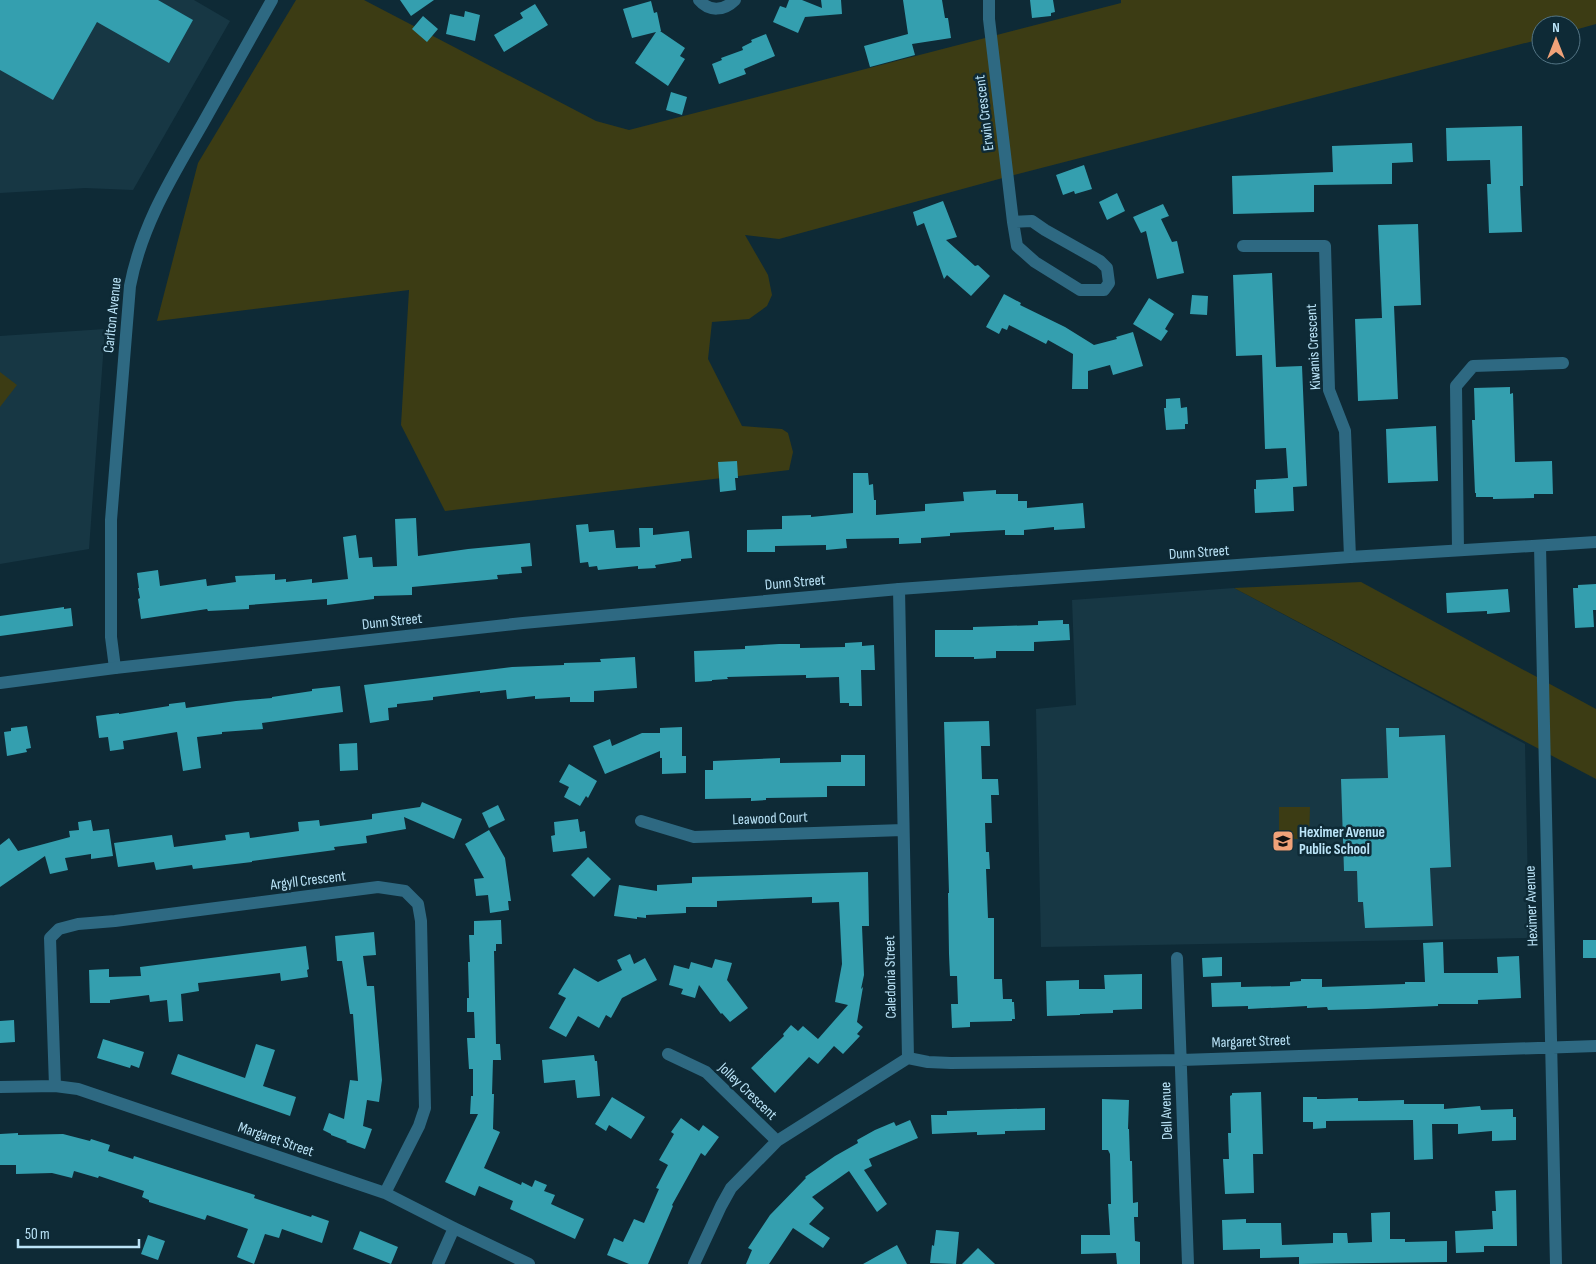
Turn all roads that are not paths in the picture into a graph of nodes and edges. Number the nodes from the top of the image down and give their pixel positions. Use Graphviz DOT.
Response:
graph roads {
  1 [pos="272,0"];
  2 [pos="699,0"];
  3 [pos="735,0"];
  4 [pos="989,0"];
  5 [pos="1013,222"];
  6 [pos="1242,246"];
  7 [pos="1563,363"];
  8 [pos="1596,542"];
  9 [pos="1540,546"];
  10 [pos="1458,550"];
  11 [pos="1350,557"];
  12 [pos="899,590"];
  13 [pos="114,668"];
  14 [pos="0,683"];
  15 [pos="641,821"];
  16 [pos="903,830"];
  17 [pos="1177,958"];
  18 [pos="1596,1046"];
  19 [pos="1551,1048"];
  20 [pos="668,1054"];
  21 [pos="908,1058"];
  22 [pos="1181,1060"];
  23 [pos="55,1086"];
  24 [pos="0,1087"];
  25 [pos="777,1141"];
  26 [pos="384,1193"];
  27 [pos="454,1228"];
  28 [pos="438,1264"];
  29 [pos="529,1264"];
  30 [pos="694,1264"];
  31 [pos="1188,1264"];
  32 [pos="1556,1264"];
  1 -- 13 [label="street, Carlton Avenue"];
  2 -- 3 [label="street"];
  4 -- 5 [label="street, Erwin Crescent"];
  5 -- 5 [label="street, Erwin Crescent"];
  6 -- 11 [label="street, Kiwanis Crescent"];
  7 -- 10 [label="street"];
  8 -- 9 [label="street, Dunn Street"];
  9 -- 10 [label="street, Dunn Street"];
  9 -- 19 [label="street, Heximer Avenue"];
  10 -- 11 [label="street, Dunn Street"];
  11 -- 12 [label="street, Dunn Street"];
  12 -- 13 [label="street, Dunn Street"];
  12 -- 16 [label="street, Caledonia Street"];
  13 -- 14 [label="street, Dunn Street"];
  15 -- 16 [label="street, Leawood Court"];
  16 -- 21 [label="street, Caledonia Street"];
  17 -- 22 [label="street, Dell Avenue"];
  18 -- 19 [label="street, Margaret Street"];
  19 -- 22 [label="street, Margaret Street"];
  19 -- 32 [label="street, Heximer Avenue"];
  20 -- 25 [label="street, Jolley Crescent"];
  21 -- 22 [label="street, Margaret Street"];
  21 -- 25 [label="street"];
  22 -- 31 [label="street, Dell Avenue"];
  23 -- 24 [label="street, Margaret Street"];
  23 -- 26 [label="street, Margaret Street"];
  23 -- 26 [label="street, Argyll Crescent"];
  25 -- 30 [label="street"];
  26 -- 27 [label="street, Margaret Street"];
  27 -- 28 [label="street"];
  27 -- 29 [label="street, Margaret Street"];
}
